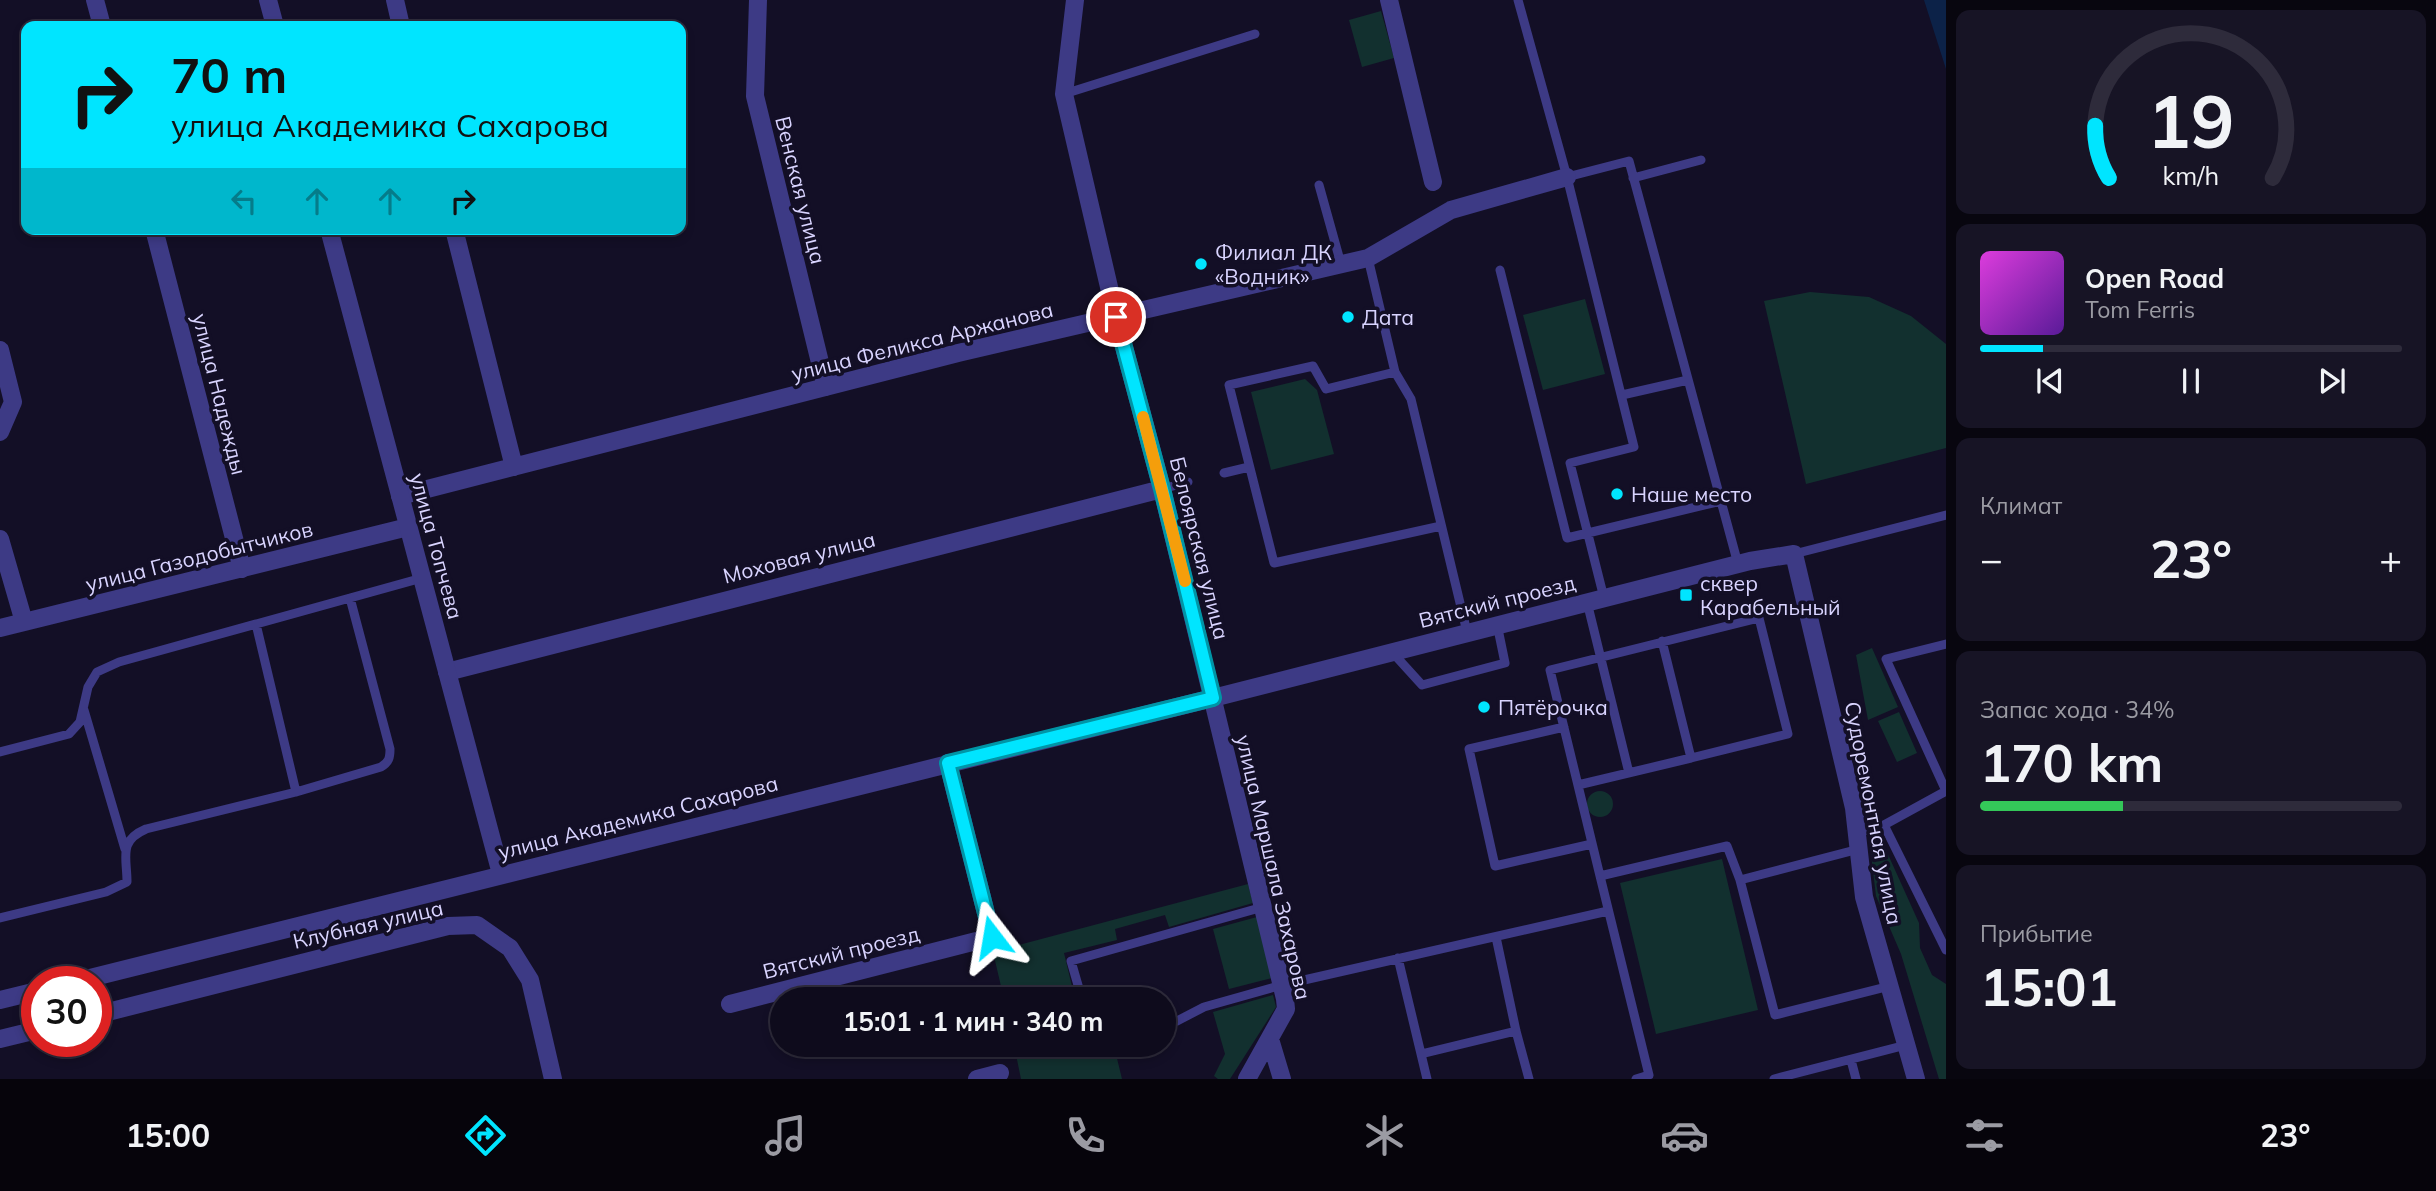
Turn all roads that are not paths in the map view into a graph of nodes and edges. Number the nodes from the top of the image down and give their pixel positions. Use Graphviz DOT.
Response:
graph roads {
  1 [pos="95,0"];
  2 [pos="268,0"];
  3 [pos="395,0"];
  4 [pos="758,0"];
  5 [pos="1075,0"];
  6 [pos="1389,0"];
  7 [pos="1518,0"];
  8 [pos="101,21"];
  9 [pos="274,21"];
  10 [pos="400,21"];
  11 [pos="1255,34"];
  12 [pos="1064,94"];
  13 [pos="1701,160"];
  14 [pos="1567,177"];
  15 [pos="1633,178"];
  16 [pos="1433,182"];
  17 [pos="1319,185"];
  18 [pos="156,235"];
  19 [pos="331,235"];
  20 [pos="455,235"];
  21 [pos="1368,258"];
  22 [pos="1342,265"];
  23 [pos="1500,270"];
  24 [pos="1116,317"];
  25 [pos="0,351"];
  26 [pos="1395,372"];
  27 [pos="1688,380"];
  28 [pos="826,387"];
  29 [pos="1622,396"];
  30 [pos="0,432"];
  31 [pos="514,467"];
  32 [pos="1249,467"];
  33 [pos="1224,473"];
  34 [pos="1188,482"];
  35 [pos="1162,489"];
  36 [pos="400,496"];
  37 [pos="1721,501"];
  38 [pos="1946,515"];
  39 [pos="1441,526"];
  40 [pos="408,527"];
  41 [pos="1588,534"];
  42 [pos="0,540"];
  43 [pos="1794,554"];
  44 [pos="1738,564"];
  45 [pos="242,569"];
  46 [pos="422,578"];
  47 [pos="350,598"];
  48 [pos="1595,600"];
  49 [pos="24,622"];
  50 [pos="256,624"];
  51 [pos="1497,624"];
  52 [pos="0,628"];
  53 [pos="1467,632"];
  54 [pos="1662,642"];
  55 [pos="1946,644"];
  56 [pos="1390,651"];
  57 [pos="1601,656"];
  58 [pos="447,672"];
  59 [pos="1213,698"];
  60 [pos="84,710"];
  61 [pos="1564,727"];
  62 [pos="0,752"];
  63 [pos="1691,758"];
  64 [pos="948,763"];
  65 [pos="1629,773"];
  66 [pos="1578,785"];
  67 [pos="296,792"];
  68 [pos="1884,825"];
  69 [pos="1859,841"];
  70 [pos="1592,844"];
  71 [pos="125,849"];
  72 [pos="501,874"];
  73 [pos="1600,876"];
  74 [pos="1740,880"];
  75 [pos="1264,907"];
  76 [pos="1608,911"];
  77 [pos="0,918"];
  78 [pos="1496,937"];
  79 [pos="1946,950"];
  80 [pos="1398,958"];
  81 [pos="112,972"];
  82 [pos="1282,985"];
  83 [pos="1890,986"];
  84 [pos="1079,987"];
  85 [pos="21,995"];
  86 [pos="0,1000"];
  87 [pos="730,1004"];
  88 [pos="112,1011"];
  89 [pos="1177,1021"];
  90 [pos="1516,1031"];
  91 [pos="21,1034"];
  92 [pos="0,1039"];
  93 [pos="1270,1039"];
  94 [pos="1906,1045"];
  95 [pos="1420,1054"];
  96 [pos="1851,1060"];
  97 [pos="1000,1073"];
  98 [pos="554,1079"];
  99 [pos="977,1079"];
  100 [pos="1247,1079"];
  101 [pos="1282,1079"];
  102 [pos="1427,1079"];
  103 [pos="1529,1079"];
  104 [pos="1636,1079"];
  105 [pos="1774,1079"];
  106 [pos="1856,1079"];
  107 [pos="1916,1079"];
  1 -- 8 [label="street"];
  2 -- 9 [label="street"];
  3 -- 10 [label="street"];
  4 -- 28 [label="street, Венская улица"];
  5 -- 12 [label="street, Белоярская улица"];
  6 -- 16 [label="street"];
  7 -- 14 [label="lane"];
  11 -- 12 [label="lane"];
  12 -- 24 [label="street, Белоярская улица"];
  13 -- 15 [label="lane"];
  14 -- 15 [label="lane"];
  14 -- 21 [label="street, улица Феликса Аржанова"];
  14 -- 29 [label="lane"];
  15 -- 27 [label="lane"];
  17 -- 22 [label="lane"];
  18 -- 45 [label="street, улица Надежды"];
  19 -- 36 [label="street, улица Топчева"];
  20 -- 31 [label="street"];
  21 -- 22 [label="street, улица Феликса Аржанова"];
  21 -- 26 [label="lane"];
  22 -- 24 [label="street, улица Феликса Аржанова"];
  23 -- 41 [label="lane"];
  24 -- 28 [label="street, улица Феликса Аржанова"];
  24 -- 35 [label="street, Белоярская улица"];
  25 -- 30 [label="street"];
  26 -- 32 [label="lane"];
  26 -- 39 [label="lane"];
  27 -- 29 [label="lane"];
  27 -- 37 [label="lane"];
  28 -- 31 [label="street, улица Феликса Аржанова"];
  29 -- 41 [label="lane"];
  31 -- 36 [label="street, улица Феликса Аржанова"];
  32 -- 33 [label="lane"];
  32 -- 39 [label="lane"];
  34 -- 35 [label="lane"];
  35 -- 58 [label="street, Моховая улица"];
  35 -- 59 [label="street, Белоярская улица"];
  36 -- 40 [label="street, улица Топчева"];
  37 -- 41 [label="lane"];
  37 -- 44 [label="lane"];
  38 -- 43 [label="lane"];
  39 -- 53 [label="lane"];
  40 -- 45 [label="street, улица Газодобытчиков"];
  40 -- 46 [label="street, улица Топчева"];
  41 -- 48 [label="lane"];
  42 -- 49 [label="street"];
  43 -- 44 [label="street, Вятский проезд"];
  43 -- 69 [label="street, Судоремонтная улица"];
  44 -- 48 [label="street, Вятский проезд"];
  45 -- 49 [label="street, улица Газодобытчиков"];
  46 -- 47 [label="lane"];
  46 -- 58 [label="street, улица Топчева"];
  47 -- 50 [label="lane"];
  47 -- 67 [label="lane"];
  48 -- 51 [label="street, Вятский проезд"];
  48 -- 57 [label="lane"];
  49 -- 52 [label="street, улица Газодобытчиков"];
  50 -- 60 [label="lane"];
  50 -- 67 [label="lane"];
  51 -- 53 [label="street, Вятский проезд"];
  51 -- 56 [label="lane"];
  53 -- 56 [label="street, Вятский проезд"];
  54 -- 57 [label="lane"];
  54 -- 63 [label="lane"];
  54 -- 63 [label="lane"];
  55 -- 68 [label="lane"];
  56 -- 59 [label="street, Вятский проезд"];
  57 -- 61 [label="lane"];
  57 -- 65 [label="lane"];
  58 -- 72 [label="street, улица Топчева"];
  59 -- 64 [label="street, улица Академика Сахарова"];
  59 -- 75 [label="street, улица Маршала Захарова"];
  60 -- 62 [label="lane"];
  60 -- 71 [label="lane"];
  61 -- 66 [label="lane"];
  61 -- 70 [label="lane"];
  63 -- 65 [label="lane"];
  64 -- 72 [label="street, улица Академика Сахарова"];
  64 -- 87 [label="street, Вятский проезд"];
  65 -- 66 [label="lane"];
  66 -- 70 [label="lane"];
  67 -- 71 [label="lane"];
  68 -- 69 [label="lane"];
  68 -- 79 [label="lane"];
  69 -- 74 [label="lane"];
  69 -- 83 [label="street, Судоремонтная улица"];
  70 -- 73 [label="lane"];
  71 -- 77 [label="lane"];
  72 -- 81 [label="street, улица Академика Сахарова"];
  73 -- 74 [label="lane"];
  73 -- 76 [label="lane"];
  74 -- 83 [label="lane"];
  75 -- 82 [label="street, улица Маршала Захарова"];
  75 -- 84 [label="lane"];
  76 -- 78 [label="lane"];
  76 -- 104 [label="lane"];
  78 -- 80 [label="lane"];
  78 -- 90 [label="lane"];
  80 -- 82 [label="lane"];
  80 -- 95 [label="lane"];
  82 -- 89 [label="lane"];
  82 -- 93 [label="street, улица Маршала Захарова"];
  83 -- 94 [label="street, Судоремонтная улица"];
  85 -- 86 [label="street"];
  88 -- 98 [label="street, Клубная улица"];
  90 -- 95 [label="lane"];
  90 -- 103 [label="lane"];
  91 -- 92 [label="street"];
  93 -- 100 [label="street, улица Маршала Захарова"];
  93 -- 101 [label="street"];
  94 -- 96 [label="lane"];
  94 -- 107 [label="street, Судоремонтная улица"];
  95 -- 102 [label="lane"];
  96 -- 105 [label="lane"];
  96 -- 106 [label="lane"];
  97 -- 99 [label="street"];
}
